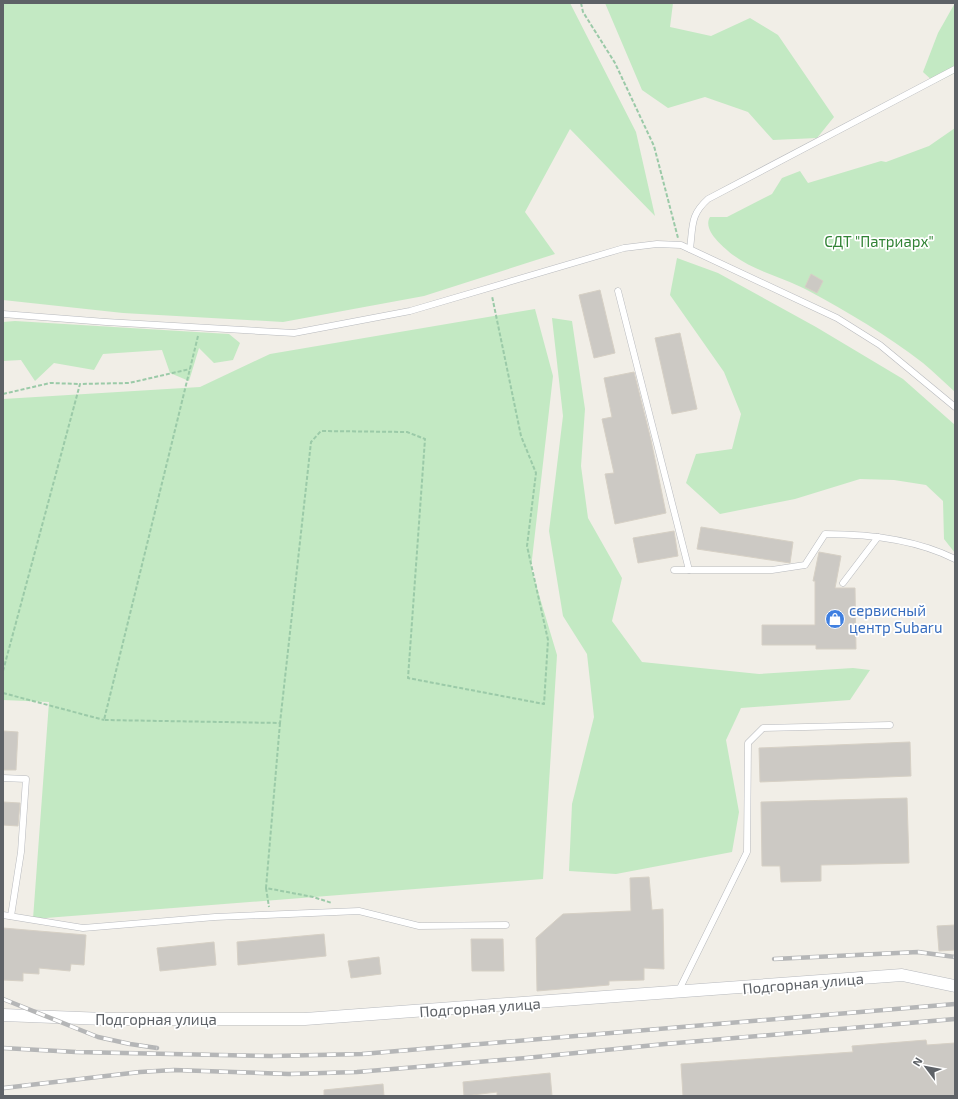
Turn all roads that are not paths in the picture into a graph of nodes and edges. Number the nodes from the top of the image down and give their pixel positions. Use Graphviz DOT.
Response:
graph roads {
  1 [pos="955,69"];
  2 [pos="690,248"];
  3 [pos="618,291"];
  4 [pos="3,314"];
  5 [pos="955,407"];
  6 [pos="878,537"];
  7 [pos="955,559"];
  8 [pos="674,570"];
  9 [pos="689,570"];
  10 [pos="843,583"];
  11 [pos="890,725"];
  12 [pos="3,778"];
  13 [pos="3,915"];
  14 [pos="11,916"];
  15 [pos="506,925"];
  16 [pos="955,986"];
  17 [pos="677,993"];
  18 [pos="3,1015"];
  1 -- 2 [label="lane"];
  2 -- 4 [label="lane"];
  2 -- 5 [label="lane"];
  3 -- 9 [label="lane"];
  6 -- 7 [label="lane"];
  6 -- 9 [label="lane"];
  6 -- 10 [label="lane"];
  8 -- 9 [label="lane"];
  11 -- 17 [label="lane"];
  12 -- 14 [label="lane"];
  13 -- 14 [label="lane"];
  14 -- 15 [label="lane"];
  16 -- 17 [label="street, Подгорная улица"];
  17 -- 18 [label="street, Подгорная улица"];
}
